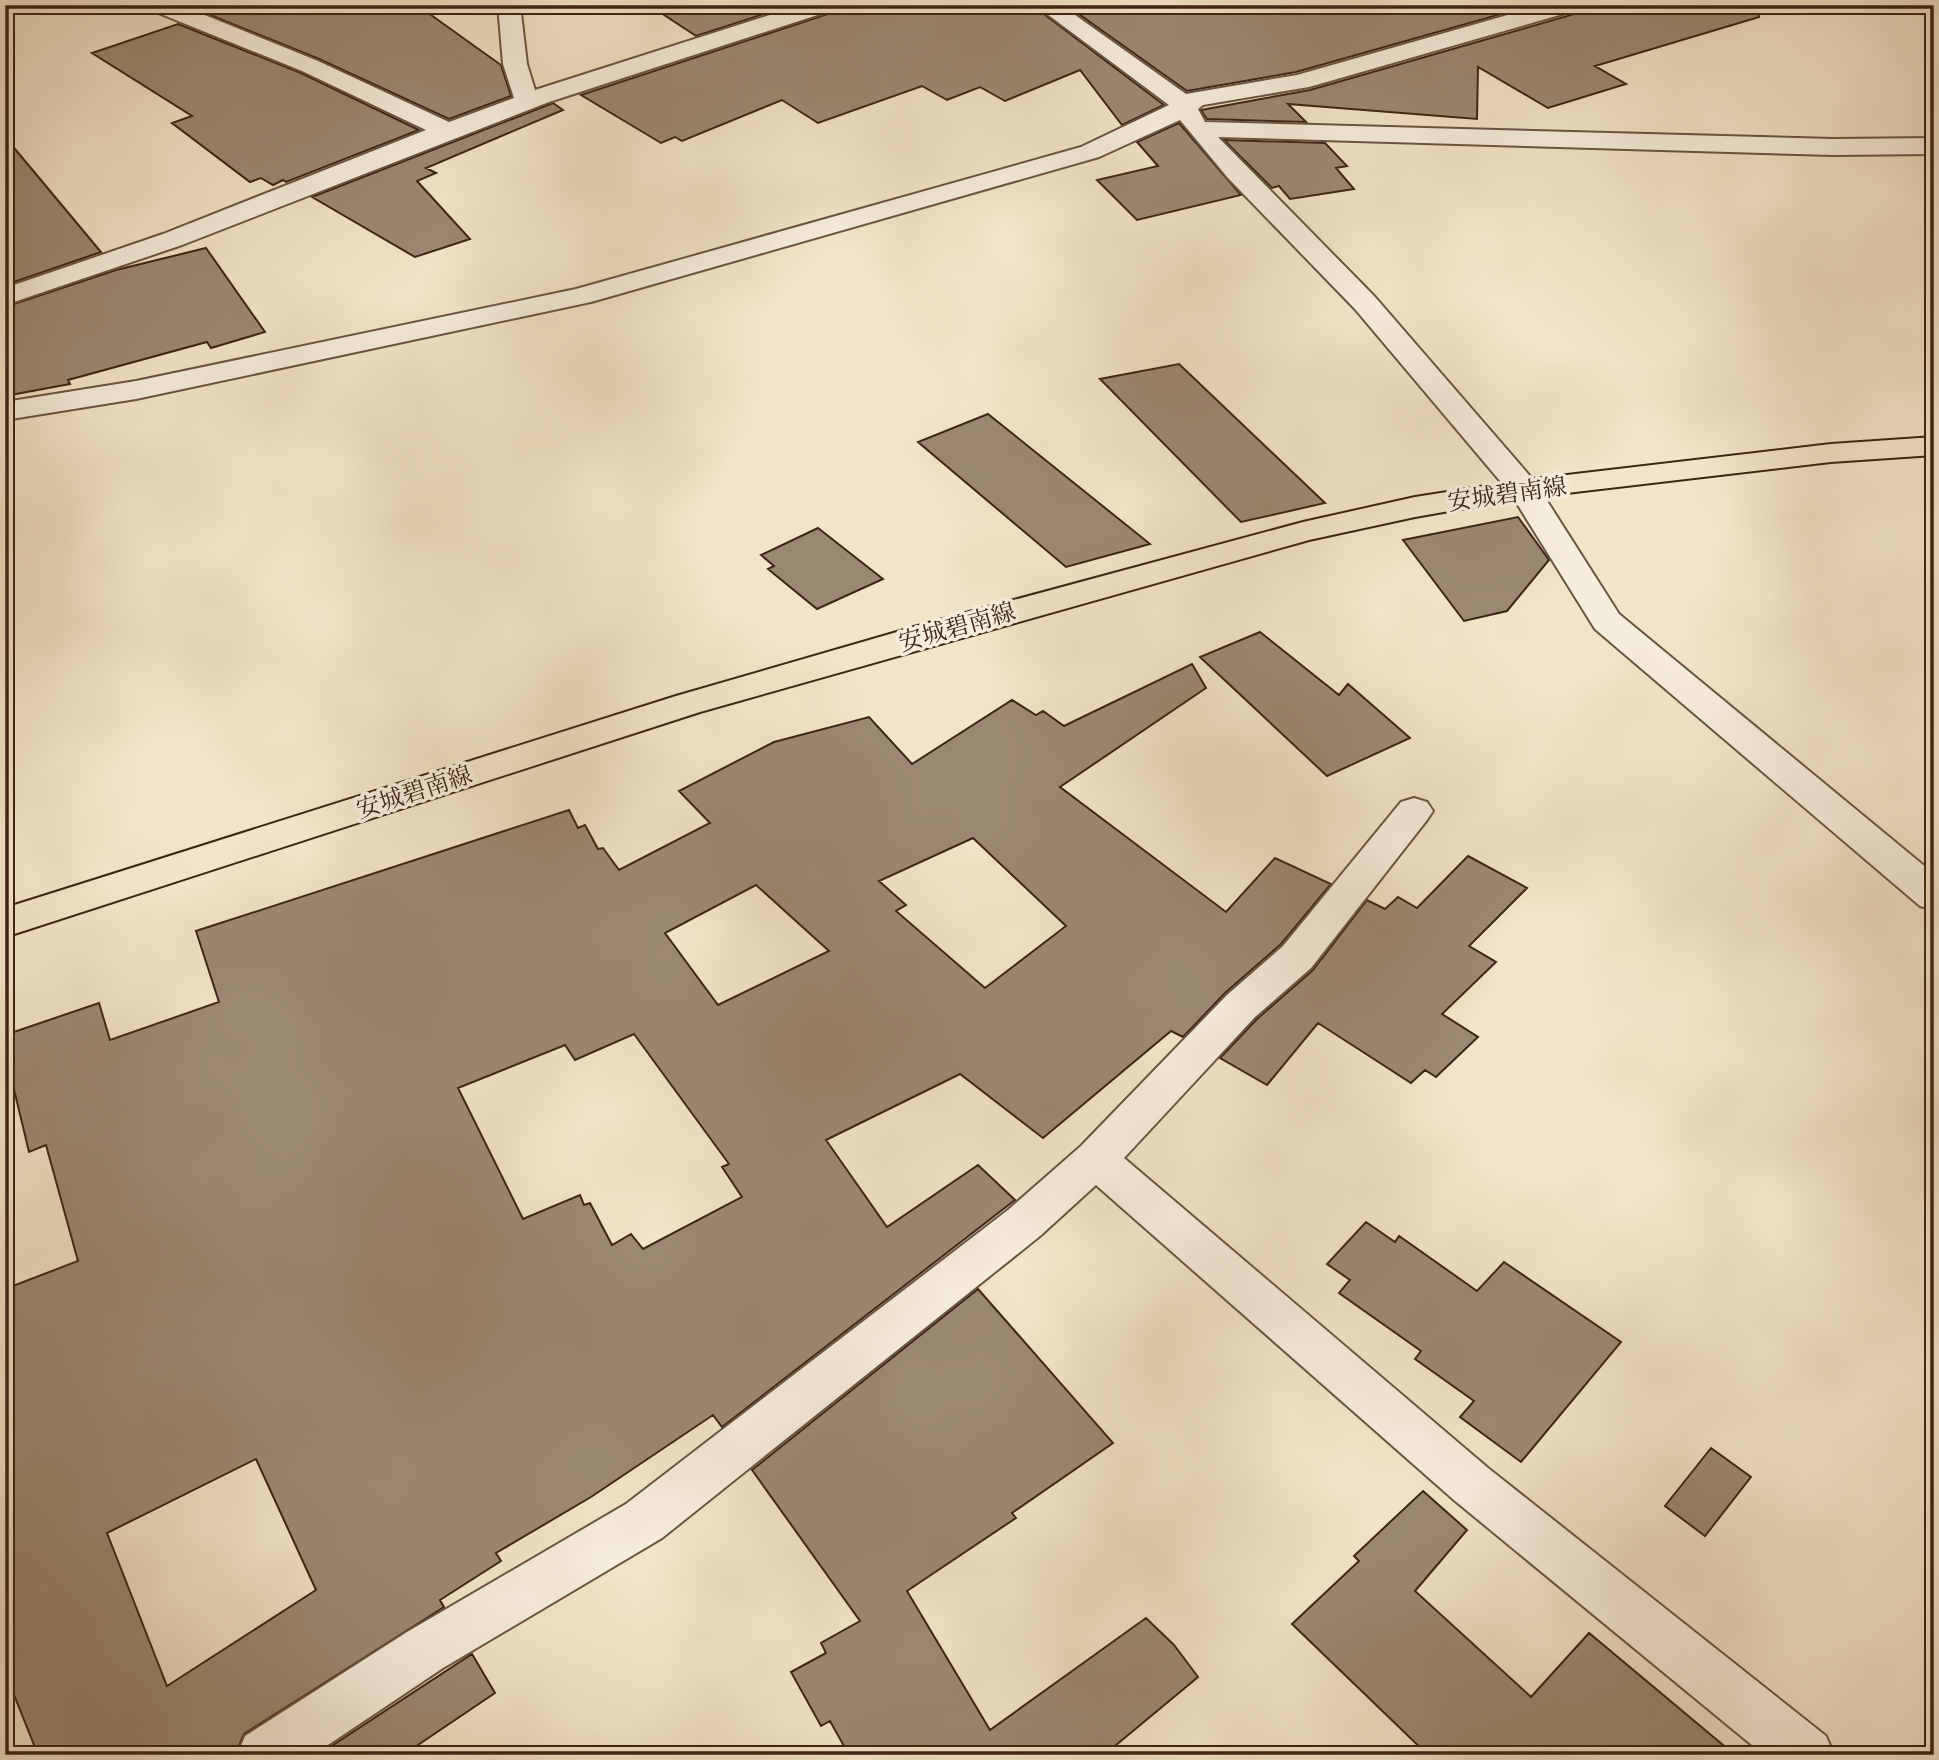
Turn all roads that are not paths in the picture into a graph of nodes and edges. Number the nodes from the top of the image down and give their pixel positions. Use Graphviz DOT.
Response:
graph roads {
  1 [pos="159,5"];
  2 [pos="509,5"];
  3 [pos="825,5"];
  4 [pos="1046,5"];
  5 [pos="1569,5"];
  6 [pos="527,102"];
  7 [pos="1190,117"];
  8 [pos="448,131"];
  9 [pos="1934,146"];
  10 [pos="5,297"];
  11 [pos="5,411"];
  12 [pos="1934,446"];
  13 [pos="1524,489"];
  14 [pos="1414,811"];
  15 [pos="1934,896"];
  16 [pos="5,923"];
  17 [pos="1096,1159"];
  18 [pos="264,1755"];
  19 [pos="1807,1755"];
  1 -- 8 [label="street"];
  2 -- 6 [label="street"];
  3 -- 6 [label="street"];
  4 -- 7 [label="street"];
  5 -- 7 [label="street"];
  6 -- 8 [label="street"];
  7 -- 9 [label="street"];
  7 -- 11 [label="street"];
  7 -- 13 [label="street"];
  8 -- 10 [label="street"];
  12 -- 13 [label="main road, 安城碧南線"];
  13 -- 15 [label="street"];
  13 -- 16 [label="main road, 安城碧南線"];
  14 -- 17 [label="street"];
  17 -- 18 [label="street"];
  17 -- 19 [label="street"];
}
